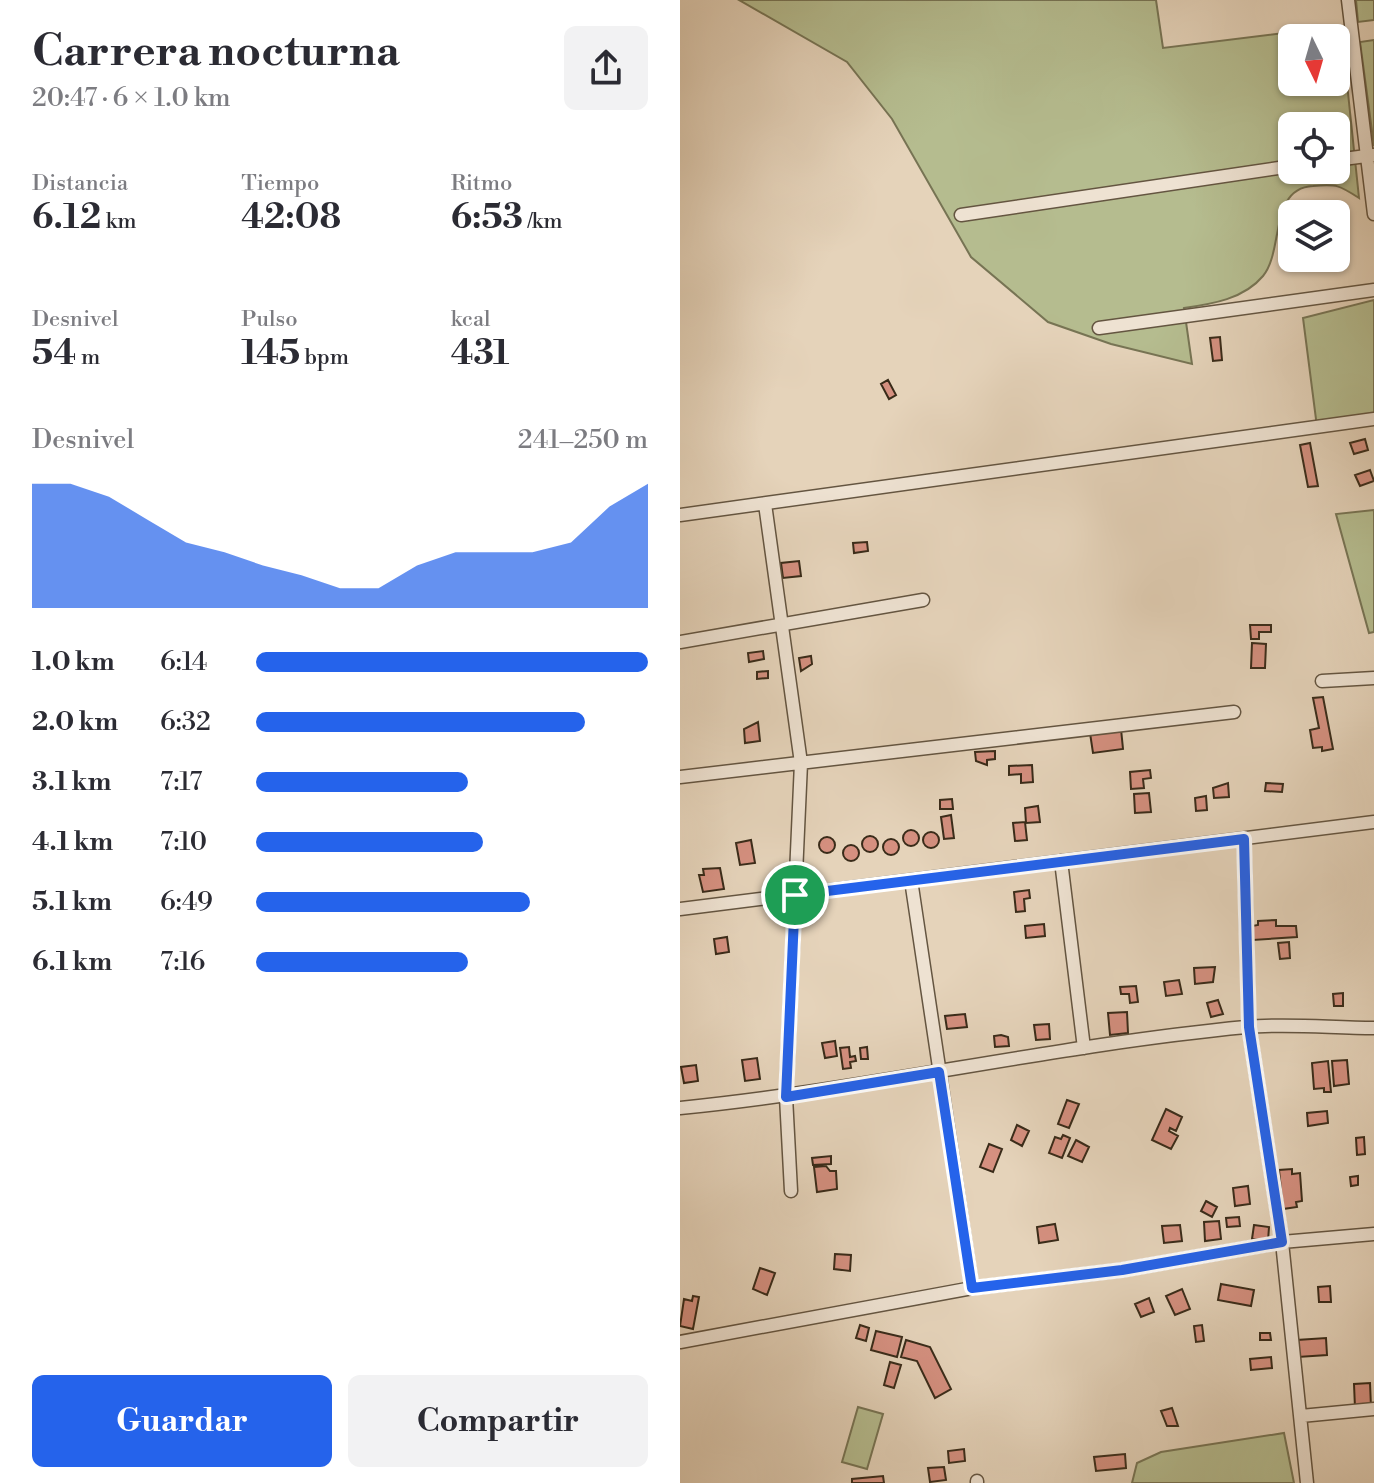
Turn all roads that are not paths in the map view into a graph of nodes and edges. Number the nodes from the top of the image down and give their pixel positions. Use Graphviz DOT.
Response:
graph roads {
  1 [pos="1348,0"];
  2 [pos="1370,156"];
  3 [pos="1350,158"];
  4 [pos="1278,168"];
  5 [pos="1374,214"];
  6 [pos="961,215"];
  7 [pos="1374,290"];
  8 [pos="1099,328"];
  9 [pos="1374,419"];
  10 [pos="765,504"];
  11 [pos="680,515"];
  12 [pos="923,600"];
  13 [pos="782,627"];
  14 [pos="680,642"];
  15 [pos="1374,678"];
  16 [pos="1322,681"];
  17 [pos="1234,712"];
  18 [pos="801,763"];
  19 [pos="680,777"];
  20 [pos="1374,822"];
  21 [pos="1244,839"];
  22 [pos="1061,861"];
  23 [pos="911,880"];
  24 [pos="795,895"];
  25 [pos="680,909"];
  26 [pos="1249,1027"];
  27 [pos="1374,1028"];
  28 [pos="1084,1048"];
  29 [pos="939,1072"];
  30 [pos="786,1097"];
  31 [pos="680,1108"];
  32 [pos="791,1191"];
  33 [pos="1374,1234"];
  34 [pos="1282,1242"];
  35 [pos="972,1288"];
  36 [pos="680,1342"];
  37 [pos="1374,1409"];
  38 [pos="1301,1416"];
  39 [pos="1307,1483"];
  1 -- 2 [label="street"];
  2 -- 3 [label="street"];
  2 -- 5 [label="street"];
  4 -- 6 [label="street"];
  7 -- 8 [label="street"];
  9 -- 10 [label="street"];
  10 -- 11 [label="street"];
  10 -- 13 [label="street"];
  12 -- 13 [label="street"];
  13 -- 14 [label="street"];
  13 -- 18 [label="street"];
  15 -- 16 [label="street"];
  17 -- 18 [label="street"];
  18 -- 19 [label="street"];
  18 -- 24 [label="street"];
  20 -- 21 [label="street"];
  21 -- 22 [label="street"];
  21 -- 26 [label="street"];
  22 -- 23 [label="street"];
  22 -- 28 [label="street"];
  23 -- 24 [label="street"];
  23 -- 29 [label="street"];
  24 -- 25 [label="street"];
  24 -- 30 [label="street"];
  26 -- 27 [label="street"];
  26 -- 28 [label="street"];
  26 -- 34 [label="street"];
  28 -- 29 [label="street"];
  29 -- 30 [label="street"];
  29 -- 35 [label="street"];
  30 -- 31 [label="street"];
  30 -- 32 [label="street"];
  33 -- 34 [label="street"];
  34 -- 35 [label="street"];
  34 -- 38 [label="street"];
  35 -- 36 [label="street"];
  37 -- 38 [label="street"];
  38 -- 39 [label="street"];
}
